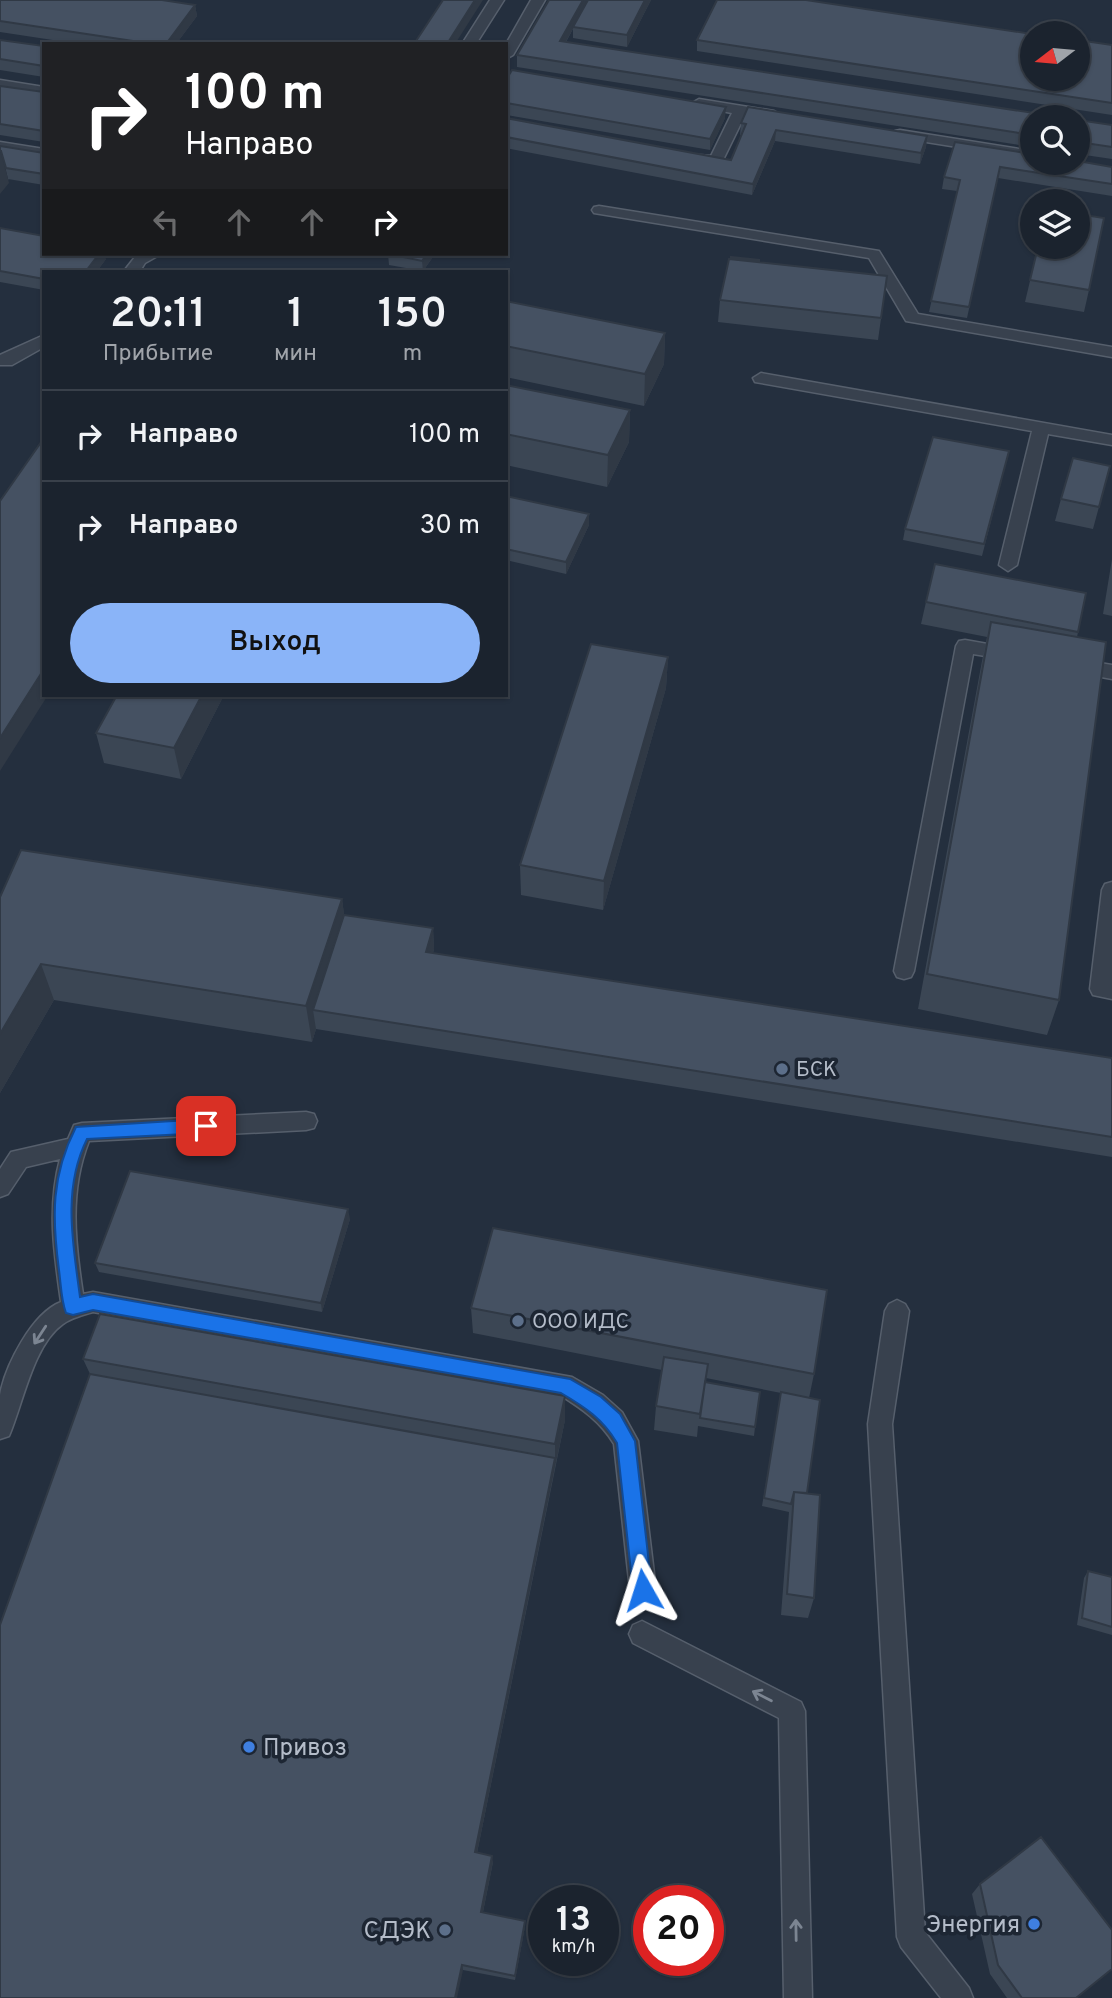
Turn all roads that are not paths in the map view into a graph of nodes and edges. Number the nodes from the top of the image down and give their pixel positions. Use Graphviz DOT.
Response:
graph roads {
  1 [pos="497,0"];
  2 [pos="538,0"];
  3 [pos="470,42"];
  4 [pos="508,52"];
  5 [pos="0,84"];
  6 [pos="42,91"];
  7 [pos="685,101"];
  8 [pos="741,109"];
  9 [pos="794,118"];
  10 [pos="887,132"];
  11 [pos="0,146"];
  12 [pos="42,153"];
  13 [pos="1020,153"];
  14 [pos="677,154"];
  15 [pos="599,210"];
  16 [pos="149,256"];
  17 [pos="133,270"];
  18 [pos="42,341"];
  19 [pos="1112,352"];
  20 [pos="0,360"];
  21 [pos="761,378"];
  22 [pos="1041,428"];
  23 [pos="1112,440"];
  24 [pos="1008,565"];
  25 [pos="1032,658"];
  26 [pos="1058,663"];
  27 [pos="1112,672"];
  28 [pos="1112,890"];
  29 [pos="904,971"];
  30 [pos="1112,991"];
  31 [pos="306,1121"];
  32 [pos="74,1147"];
  33 [pos="0,1187"];
  34 [pos="73,1307"];
  35 [pos="897,1311"];
  36 [pos="0,1428"];
  37 [pos="643,1590"];
  38 [pos="642,1634"];
  39 [pos="798,1998"];
  40 [pos="959,1998"];
  1 -- 3 [label="lane"];
  2 -- 4 [label="lane"];
  5 -- 6 [label="lane"];
  7 -- 8 [label="lane"];
  8 -- 9 [label="lane"];
  8 -- 14 [label="lane"];
  10 -- 13 [label="lane"];
  11 -- 12 [label="lane"];
  15 -- 19 [label="lane"];
  16 -- 17 [label="lane"];
  18 -- 20 [label="lane"];
  21 -- 22 [label="lane"];
  22 -- 23 [label="lane"];
  22 -- 24 [label="lane"];
  25 -- 29 [label="lane"];
  26 -- 27 [label="lane"];
  28 -- 30 [label="lane"];
  31 -- 32 [label="lane"];
  32 -- 33 [label="lane"];
  32 -- 34 [label="lane"];
  34 -- 36 [label="lane, one-way"];
  34 -- 37 [label="lane"];
  35 -- 40 [label="lane"];
  39 -- 38 [label="lane, one-way"];
}
